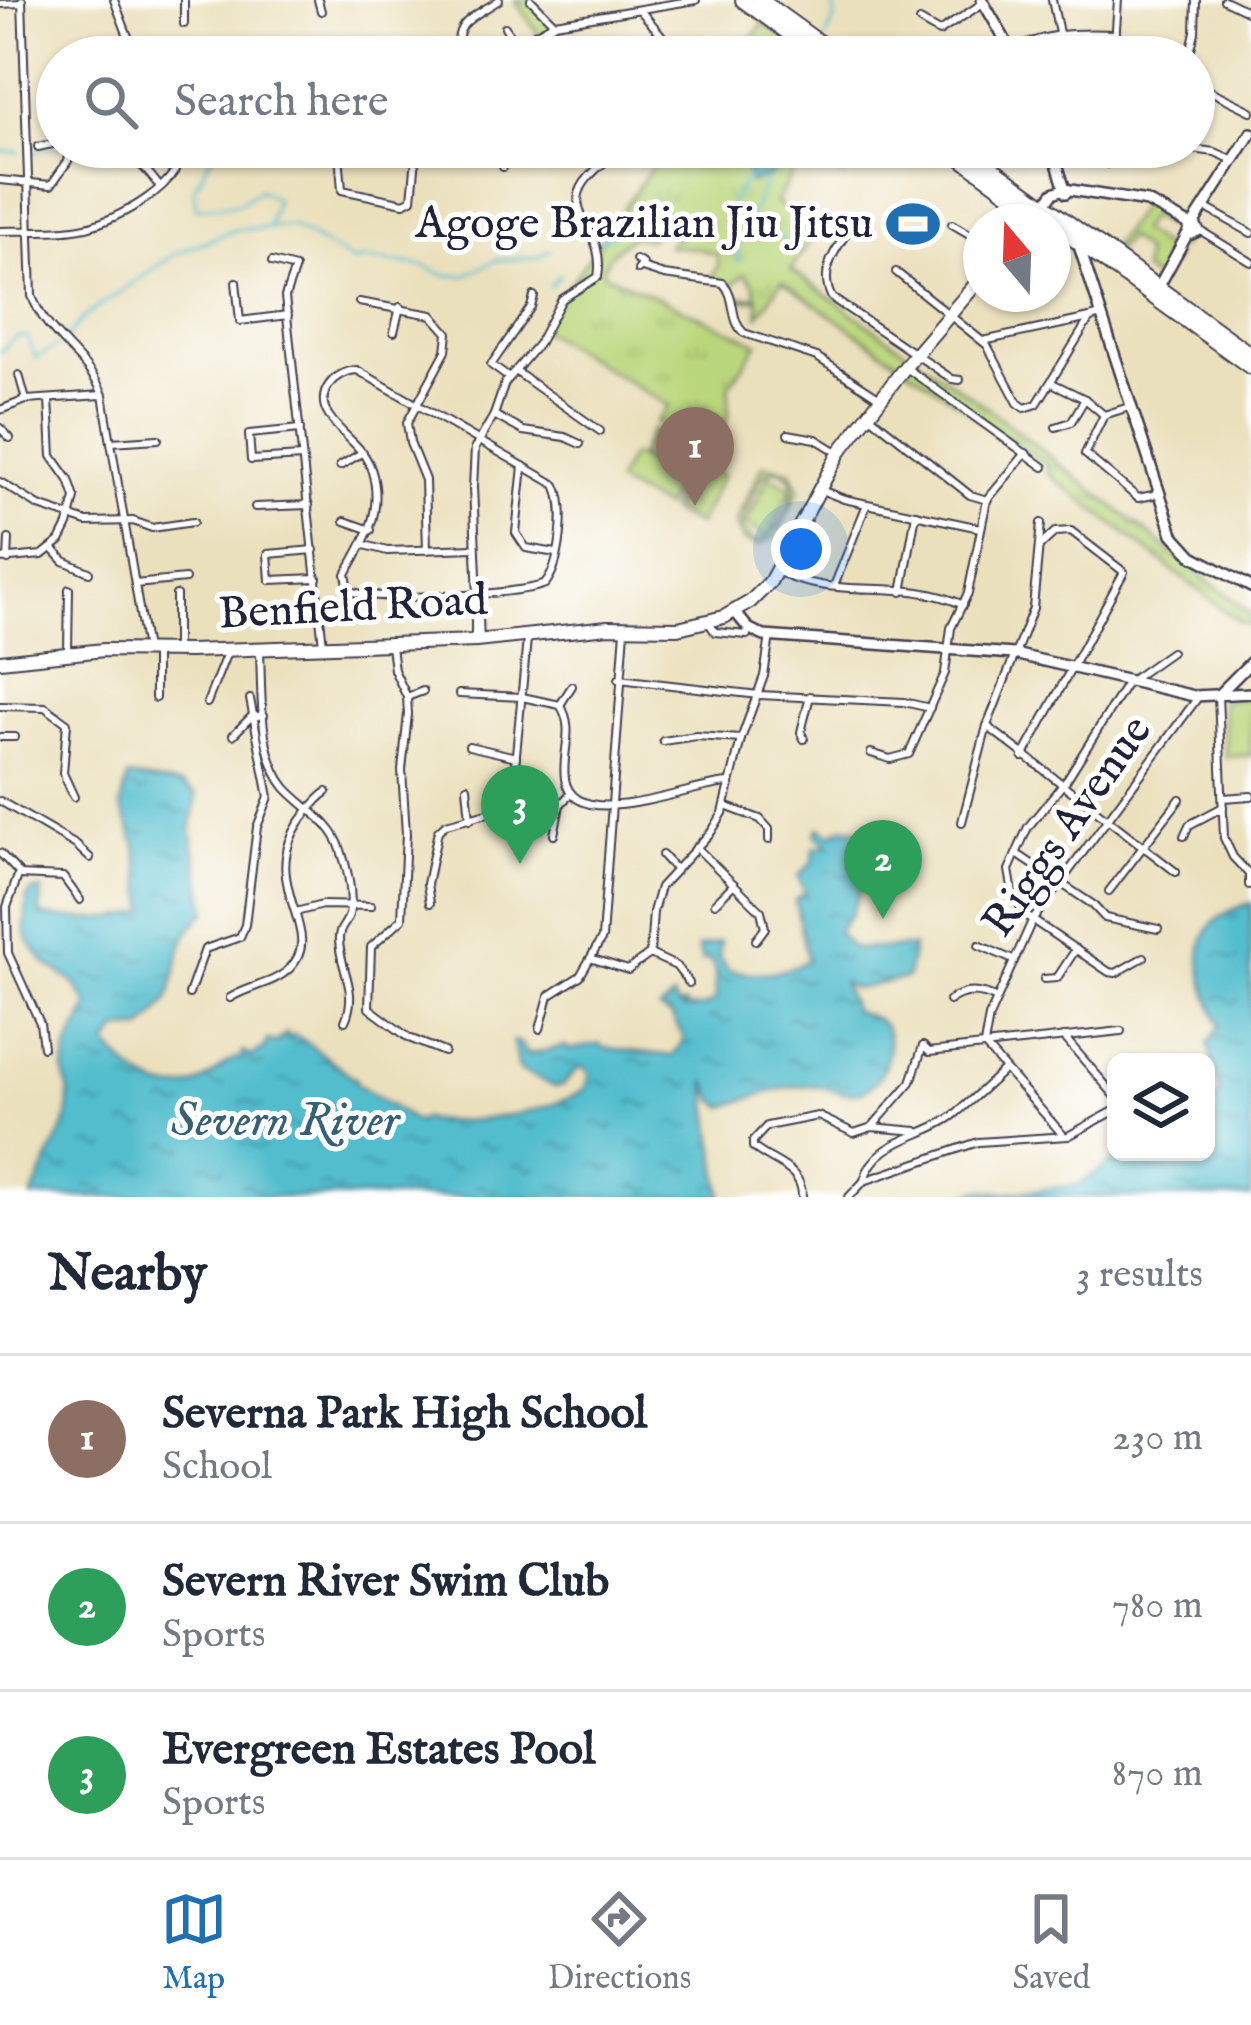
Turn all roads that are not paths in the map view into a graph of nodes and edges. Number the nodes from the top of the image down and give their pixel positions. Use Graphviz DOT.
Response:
graph roads {
  1 [pos="114,0"];
  2 [pos="184,0"];
  3 [pos="318,0"];
  4 [pos="499,0"];
  5 [pos="531,0"];
  6 [pos="696,0"];
  7 [pos="742,0"];
  8 [pos="760,0"];
  9 [pos="1052,0"];
  10 [pos="1118,0"];
  11 [pos="1196,0"];
  12 [pos="1224,0"];
  13 [pos="982,1"];
  14 [pos="22,2"];
  15 [pos="0,4"];
  16 [pos="640,10"];
  17 [pos="321,11"];
  18 [pos="1251,13"];
  19 [pos="920,21"];
  20 [pos="556,23"];
  21 [pos="184,25"];
  22 [pos="505,27"];
  23 [pos="1059,33"];
  24 [pos="1115,34"];
  25 [pos="128,36"];
  26 [pos="457,36"];
  27 [pos="511,36"];
  28 [pos="533,36"];
  29 [pos="662,36"];
  30 [pos="793,36"];
  31 [pos="815,36"];
  32 [pos="1002,36"];
  33 [pos="1046,36"];
  34 [pos="1195,36"];
  35 [pos="1215,93"];
  36 [pos="1251,111"];
  37 [pos="1251,133"];
  38 [pos="1215,152"];
  39 [pos="1233,160"];
  40 [pos="63,168"];
  41 [pos="142,168"];
  42 [pos="179,168"];
  43 [pos="341,168"];
  44 [pos="416,168"];
  45 [pos="599,168"];
  46 [pos="976,168"];
  47 [pos="988,168"];
  48 [pos="1060,168"];
  49 [pos="0,180"];
  50 [pos="26,182"];
  51 [pos="160,187"];
  52 [pos="1069,191"];
  53 [pos="1027,204"];
  54 [pos="1030,204"];
  55 [pos="1048,204"];
  56 [pos="853,223"];
  57 [pos="952,224"];
  58 [pos="1196,228"];
  59 [pos="27,230"];
  60 [pos="963,230"];
  61 [pos="0,231"];
  62 [pos="1071,233"];
  63 [pos="1251,233"];
  64 [pos="1078,237"];
  65 [pos="272,262"];
  66 [pos="1251,262"];
  67 [pos="642,268"];
  68 [pos="896,272"];
  69 [pos="236,282"];
  70 [pos="1158,288"];
  71 [pos="534,296"];
  72 [pos="963,298"];
  73 [pos="359,302"];
  74 [pos="400,308"];
  75 [pos="950,313"];
  76 [pos="288,316"];
  77 [pos="1095,317"];
  78 [pos="394,332"];
  79 [pos="982,341"];
  80 [pos="915,354"];
  81 [pos="1251,355"];
  82 [pos="905,367"];
  83 [pos="1251,367"];
  84 [pos="512,374"];
  85 [pos="19,375"];
  86 [pos="960,380"];
  87 [pos="1052,383"];
  88 [pos="103,395"];
  89 [pos="880,398"];
  90 [pos="1085,399"];
  91 [pos="26,400"];
  92 [pos="50,400"];
  93 [pos="417,401"];
  94 [pos="1129,407"];
  95 [pos="0,410"];
  96 [pos="868,414"];
  97 [pos="494,415"];
  98 [pos="1104,415"];
  99 [pos="1056,427"];
  100 [pos="0,428"];
  101 [pos="300,429"];
  102 [pos="600,430"];
  103 [pos="788,434"];
  104 [pos="10,439"];
  105 [pos="158,439"];
  106 [pos="480,439"];
  107 [pos="111,442"];
  108 [pos="580,444"];
  109 [pos="363,452"];
  110 [pos="839,453"];
  111 [pos="1026,453"];
  112 [pos="304,457"];
  113 [pos="523,465"];
  114 [pos="340,466"];
  115 [pos="1044,467"];
  116 [pos="0,482"];
  117 [pos="817,488"];
  118 [pos="1158,494"];
  119 [pos="987,500"];
  120 [pos="867,504"];
  121 [pos="309,505"];
  122 [pos="255,508"];
  123 [pos="916,514"];
  124 [pos="70,517"];
  125 [pos="125,521"];
  126 [pos="345,521"];
  127 [pos="193,522"];
  128 [pos="1041,523"];
  129 [pos="980,528"];
  130 [pos="371,530"];
  131 [pos="9,539"];
  132 [pos="365,545"];
  133 [pos="1040,547"];
  134 [pos="475,548"];
  135 [pos="52,549"];
  136 [pos="314,550"];
  137 [pos="427,550"];
  138 [pos="556,553"];
  139 [pos="4,560"];
  140 [pos="89,572"];
  141 [pos="777,572"];
  142 [pos="317,578"];
  143 [pos="185,580"];
  144 [pos="135,584"];
  145 [pos="834,586"];
  146 [pos="1251,586"];
  147 [pos="69,589"];
  148 [pos="902,592"];
  149 [pos="476,594"];
  150 [pos="176,595"];
  151 [pos="963,605"];
  152 [pos="735,612"];
  153 [pos="709,623"];
  154 [pos="625,626"];
  155 [pos="527,635"];
  156 [pos="746,635"];
  157 [pos="770,636"];
  158 [pos="477,641"];
  159 [pos="391,642"];
  160 [pos="323,645"];
  161 [pos="260,648"];
  162 [pos="948,649"];
  163 [pos="150,650"];
  164 [pos="228,650"];
  165 [pos="176,651"];
  166 [pos="1171,652"];
  167 [pos="68,654"];
  168 [pos="1014,654"];
  169 [pos="0,661"];
  170 [pos="1251,662"];
  171 [pos="1072,668"];
  172 [pos="619,679"];
  173 [pos="1130,681"];
  174 [pos="572,686"];
  175 [pos="423,691"];
  176 [pos="1251,693"];
  177 [pos="459,694"];
  178 [pos="759,695"];
  179 [pos="810,695"];
  180 [pos="1219,695"];
  181 [pos="1199,696"];
  182 [pos="406,697"];
  183 [pos="522,697"];
  184 [pos="154,698"];
  185 [pos="250,699"];
  186 [pos="207,703"];
  187 [pos="560,705"];
  188 [pos="0,706"];
  189 [pos="930,708"];
  190 [pos="264,715"];
  191 [pos="250,717"];
  192 [pos="987,726"];
  193 [pos="233,735"];
  194 [pos="15,736"];
  195 [pos="0,737"];
  196 [pos="741,739"];
  197 [pos="804,739"];
  198 [pos="664,741"];
  199 [pos="469,746"];
  200 [pos="872,753"];
  201 [pos="1023,757"];
  202 [pos="516,758"];
  203 [pos="730,783"];
  204 [pos="1063,786"];
  205 [pos="467,787"];
  206 [pos="327,792"];
  207 [pos="571,793"];
  208 [pos="1251,796"];
  209 [pos="74,797"];
  210 [pos="1180,799"];
  211 [pos="0,801"];
  212 [pos="1223,802"];
  213 [pos="610,804"];
  214 [pos="725,806"];
  215 [pos="310,809"];
  216 [pos="470,819"];
  217 [pos="1107,820"];
  218 [pos="962,822"];
  219 [pos="554,835"];
  220 [pos="1184,836"];
  221 [pos="769,840"];
  222 [pos="1143,846"];
  223 [pos="697,847"];
  224 [pos="1015,853"];
  225 [pos="0,854"];
  226 [pos="662,855"];
  227 [pos="90,858"];
  228 [pos="674,868"];
  229 [pos="1176,872"];
  230 [pos="19,875"];
  231 [pos="1059,883"];
  232 [pos="734,884"];
  233 [pos="1249,885"];
  234 [pos="1109,891"];
  235 [pos="80,899"];
  236 [pos="430,903"];
  237 [pos="715,904"];
  238 [pos="350,905"];
  239 [pos="370,906"];
  240 [pos="296,912"];
  241 [pos="1032,921"];
  242 [pos="1158,929"];
  243 [pos="3,936"];
  244 [pos="756,940"];
  245 [pos="979,945"];
  246 [pos="1076,950"];
  247 [pos="650,953"];
  248 [pos="1144,957"];
  249 [pos="593,959"];
  250 [pos="1013,960"];
  251 [pos="1044,979"];
  252 [pos="689,983"];
  253 [pos="189,994"];
  254 [pos="230,998"];
  255 [pos="997,999"];
  256 [pos="950,1000"];
  257 [pos="345,1021"];
  258 [pos="540,1029"];
  259 [pos="1121,1031"];
  260 [pos="1064,1036"];
  261 [pos="984,1045"];
  262 [pos="43,1047"];
  263 [pos="444,1052"];
  264 [pos="1004,1070"];
  265 [pos="1107,1086"];
  266 [pos="1107,1116"];
  267 [pos="878,1124"];
  268 [pos="893,1128"];
  269 [pos="917,1131"];
  270 [pos="1064,1136"];
  271 [pos="898,1142"];
  272 [pos="864,1181"];
  273 [pos="802,1197"];
  274 [pos="849,1197"];
  1 -- 25 [label="street"];
  2 -- 21 [label="street"];
  3 -- 17 [label="street"];
  4 -- 26 [label="street"];
  5 -- 20 [label="street"];
  6 -- 16 [label="street"];
  7 -- 30 [label="highway"];
  8 -- 31 [label="highway"];
  9 -- 23 [label="street"];
  10 -- 24 [label="street"];
  11 -- 34 [label="street"];
  12 -- 18 [label="street"];
  13 -- 19 [label="street"];
  13 -- 32 [label="street"];
  14 -- 15 [label="street"];
  14 -- 50 [label="street"];
  16 -- 20 [label="street"];
  16 -- 29 [label="street"];
  20 -- 28 [label="street"];
  22 -- 27 [label="street"];
  23 -- 24 [label="street"];
  23 -- 33 [label="street"];
  35 -- 36 [label="street"];
  37 -- 39 [label="street"];
  38 -- 39 [label="street"];
  39 -- 58 [label="street"];
  40 -- 50 [label="street"];
  41 -- 51 [label="street"];
  42 -- 51 [label="street"];
  43 -- 44 [label="street"];
  45 -- 84 [label="street"];
  46 -- 53 [label="highway"];
  47 -- 54 [label="highway"];
  48 -- 52 [label="street"];
  49 -- 50 [label="street"];
  50 -- 59 [label="street"];
  51 -- 59 [label="street"];
  52 -- 55 [label="street"];
  52 -- 58 [label="street"];
  56 -- 80 [label="street"];
  57 -- 60 [label="street"];
  58 -- 63 [label="street"];
  58 -- 66 [label="street"];
  58 -- 70 [label="street"];
  59 -- 61 [label="street"];
  59 -- 88 [label="street"];
  62 -- 64 [label="highway"];
  64 -- 70 [label="highway"];
  64 -- 77 [label="street"];
  64 -- 83 [label="highway"];
  65 -- 76 [label="street"];
  67 -- 89 [label="street"];
  68 -- 75 [label="street"];
  69 -- 76 [label="street"];
  70 -- 81 [label="highway"];
  71 -- 84 [label="street"];
  72 -- 75 [label="main road"];
  73 -- 74 [label="street"];
  74 -- 78 [label="street"];
  74 -- 93 [label="street"];
  75 -- 79 [label="street"];
  75 -- 80 [label="main road"];
  76 -- 101 [label="street"];
  77 -- 79 [label="street"];
  77 -- 87 [label="street"];
  77 -- 94 [label="street"];
  79 -- 87 [label="street"];
  80 -- 82 [label="main road"];
  80 -- 86 [label="street"];
  82 -- 89 [label="main road"];
  82 -- 111 [label="street"];
  84 -- 97 [label="street"];
  84 -- 102 [label="street"];
  85 -- 91 [label="street"];
  87 -- 90 [label="street"];
  88 -- 92 [label="street"];
  88 -- 107 [label="street"];
  89 -- 96 [label="main road"];
  90 -- 98 [label="street"];
  90 -- 99 [label="street"];
  91 -- 92 [label="street"];
  91 -- 95 [label="street"];
  92 -- 124 [label="street"];
  93 -- 106 [label="street"];
  93 -- 109 [label="street"];
  93 -- 137 [label="street"];
  94 -- 98 [label="street"];
  94 -- 118 [label="street"];
  96 -- 110 [label="main road"];
  96 -- 119 [label="street"];
  97 -- 106 [label="street"];
  97 -- 108 [label="street"];
  98 -- 118 [label="street"];
  100 -- 104 [label="street"];
  101 -- 112 [label="street"];
  101 -- 112 [label="street"];
  103 -- 110 [label="street"];
  105 -- 107 [label="street"];
  106 -- 113 [label="street"];
  106 -- 134 [label="street"];
  107 -- 125 [label="street"];
  109 -- 114 [label="street"];
  109 -- 130 [label="street"];
  110 -- 117 [label="main road"];
  111 -- 115 [label="street"];
  111 -- 119 [label="street"];
  112 -- 121 [label="street"];
  113 -- 138 [label="street"];
  113 -- 138 [label="street"];
  116 -- 124 [label="street"];
  117 -- 120 [label="street"];
  117 -- 141 [label="main road"];
  118 -- 146 [label="street"];
  119 -- 129 [label="street"];
  120 -- 123 [label="street"];
  120 -- 145 [label="street"];
  121 -- 122 [label="street"];
  121 -- 136 [label="street"];
  123 -- 129 [label="street"];
  123 -- 148 [label="street"];
  124 -- 125 [label="street"];
  124 -- 135 [label="street"];
  125 -- 127 [label="street"];
  125 -- 144 [label="street"];
  126 -- 130 [label="street"];
  128 -- 133 [label="street"];
  129 -- 151 [label="street"];
  130 -- 132 [label="street"];
  131 -- 139 [label="street"];
  132 -- 137 [label="street"];
  132 -- 149 [label="street"];
  133 -- 168 [label="street"];
  133 -- 171 [label="street"];
  134 -- 137 [label="street"];
  134 -- 149 [label="street"];
  135 -- 139 [label="street"];
  135 -- 140 [label="street"];
  136 -- 142 [label="street"];
  136 -- 142 [label="street"];
  138 -- 149 [label="street"];
  141 -- 145 [label="street"];
  141 -- 152 [label="main road"];
  142 -- 160 [label="street"];
  143 -- 144 [label="street"];
  144 -- 163 [label="street"];
  145 -- 148 [label="street"];
  147 -- 167 [label="street"];
  148 -- 151 [label="street"];
  149 -- 158 [label="street"];
  150 -- 165 [label="street"];
  151 -- 162 [label="street"];
  152 -- 153 [label="main road, Benfield Road"];
  152 -- 157 [label="street"];
  153 -- 154 [label="main road, Benfield Road"];
  153 -- 156 [label="street, Benfield Road"];
  154 -- 155 [label="main road, Benfield Road"];
  154 -- 172 [label="street"];
  155 -- 158 [label="main road, Benfield Road"];
  155 -- 183 [label="street"];
  157 -- 162 [label="street"];
  157 -- 178 [label="street"];
  158 -- 159 [label="main road, Benfield Road"];
  159 -- 160 [label="main road, Benfield Road"];
  159 -- 182 [label="street"];
  160 -- 161 [label="main road, Benfield Road"];
  161 -- 164 [label="main road, Benfield Road"];
  161 -- 190 [label="street"];
  162 -- 168 [label="street"];
  162 -- 189 [label="street"];
  163 -- 165 [label="main road, Benfield Road"];
  163 -- 167 [label="main road, Benfield Road"];
  163 -- 184 [label="street"];
  164 -- 165 [label="main road, Benfield Road"];
  164 -- 186 [label="street"];
  166 -- 173 [label="street"];
  167 -- 169 [label="main road, Benfield Road"];
  168 -- 171 [label="street"];
  168 -- 192 [label="street"];
  170 -- 180 [label="street"];
  171 -- 173 [label="street"];
  171 -- 201 [label="street"];
  172 -- 178 [label="street"];
  172 -- 213 [label="street"];
  173 -- 181 [label="street"];
  173 -- 204 [label="street"];
  174 -- 187 [label="street"];
  175 -- 182 [label="street"];
  176 -- 180 [label="street"];
  177 -- 183 [label="street"];
  178 -- 179 [label="street"];
  178 -- 196 [label="street"];
  179 -- 189 [label="street"];
  179 -- 197 [label="street"];
  180 -- 181 [label="street"];
  180 -- 212 [label="street"];
  181 -- 217 [label="street, Riggs Avenue"];
  182 -- 263 [label="street"];
  183 -- 187 [label="street"];
  183 -- 202 [label="street"];
  185 -- 191 [label="street"];
  187 -- 207 [label="street"];
  188 -- 209 [label="street"];
  189 -- 200 [label="street"];
  190 -- 191 [label="street"];
  190 -- 215 [label="street"];
  191 -- 193 [label="street"];
  191 -- 253 [label="street"];
  192 -- 201 [label="street"];
  192 -- 218 [label="street"];
  194 -- 195 [label="street"];
  196 -- 198 [label="street"];
  196 -- 203 [label="street"];
  199 -- 202 [label="street"];
  201 -- 204 [label="street"];
  202 -- 216 [label="street"];
  203 -- 213 [label="street"];
  203 -- 214 [label="street"];
  204 -- 217 [label="street"];
  204 -- 224 [label="street"];
  205 -- 216 [label="street"];
  206 -- 215 [label="street"];
  207 -- 213 [label="street"];
  207 -- 219 [label="street"];
  208 -- 212 [label="street"];
  210 -- 222 [label="street"];
  211 -- 227 [label="street"];
  212 -- 220 [label="street"];
  212 -- 233 [label="street"];
  213 -- 249 [label="street"];
  214 -- 221 [label="street"];
  214 -- 223 [label="street"];
  215 -- 238 [label="street"];
  215 -- 240 [label="street"];
  216 -- 236 [label="street"];
  217 -- 222 [label="street"];
  217 -- 231 [label="street, Riggs Avenue"];
  222 -- 229 [label="street"];
  222 -- 234 [label="street"];
  223 -- 228 [label="street"];
  223 -- 232 [label="street"];
  224 -- 231 [label="street"];
  224 -- 241 [label="street"];
  225 -- 230 [label="street"];
  226 -- 228 [label="street"];
  228 -- 247 [label="street"];
  230 -- 235 [label="street"];
  230 -- 243 [label="street"];
  231 -- 241 [label="street, Riggs Avenue"];
  231 -- 242 [label="street"];
  232 -- 237 [label="street"];
  232 -- 244 [label="street"];
  238 -- 239 [label="street"];
  238 -- 240 [label="street"];
  238 -- 257 [label="street"];
  240 -- 254 [label="street"];
  241 -- 246 [label="street"];
  241 -- 250 [label="street, Riggs Avenue"];
  243 -- 262 [label="street"];
  245 -- 250 [label="street"];
  246 -- 248 [label="street"];
  246 -- 251 [label="street"];
  247 -- 249 [label="street"];
  247 -- 252 [label="street"];
  249 -- 258 [label="street"];
  250 -- 255 [label="street, Riggs Avenue"];
  255 -- 256 [label="street"];
  255 -- 261 [label="street, Riggs Avenue"];
  259 -- 260 [label="street"];
  260 -- 261 [label="street"];
  260 -- 265 [label="street"];
  261 -- 264 [label="street"];
  261 -- 267 [label="street"];
  264 -- 269 [label="street"];
  264 -- 270 [label="street"];
  266 -- 270 [label="street"];
  267 -- 268 [label="street"];
  267 -- 273 [label="street"];
  268 -- 269 [label="street"];
  268 -- 271 [label="street"];
  269 -- 271 [label="street"];
  270 -- 272 [label="street"];
  271 -- 272 [label="street"];
  272 -- 274 [label="street"];
}
